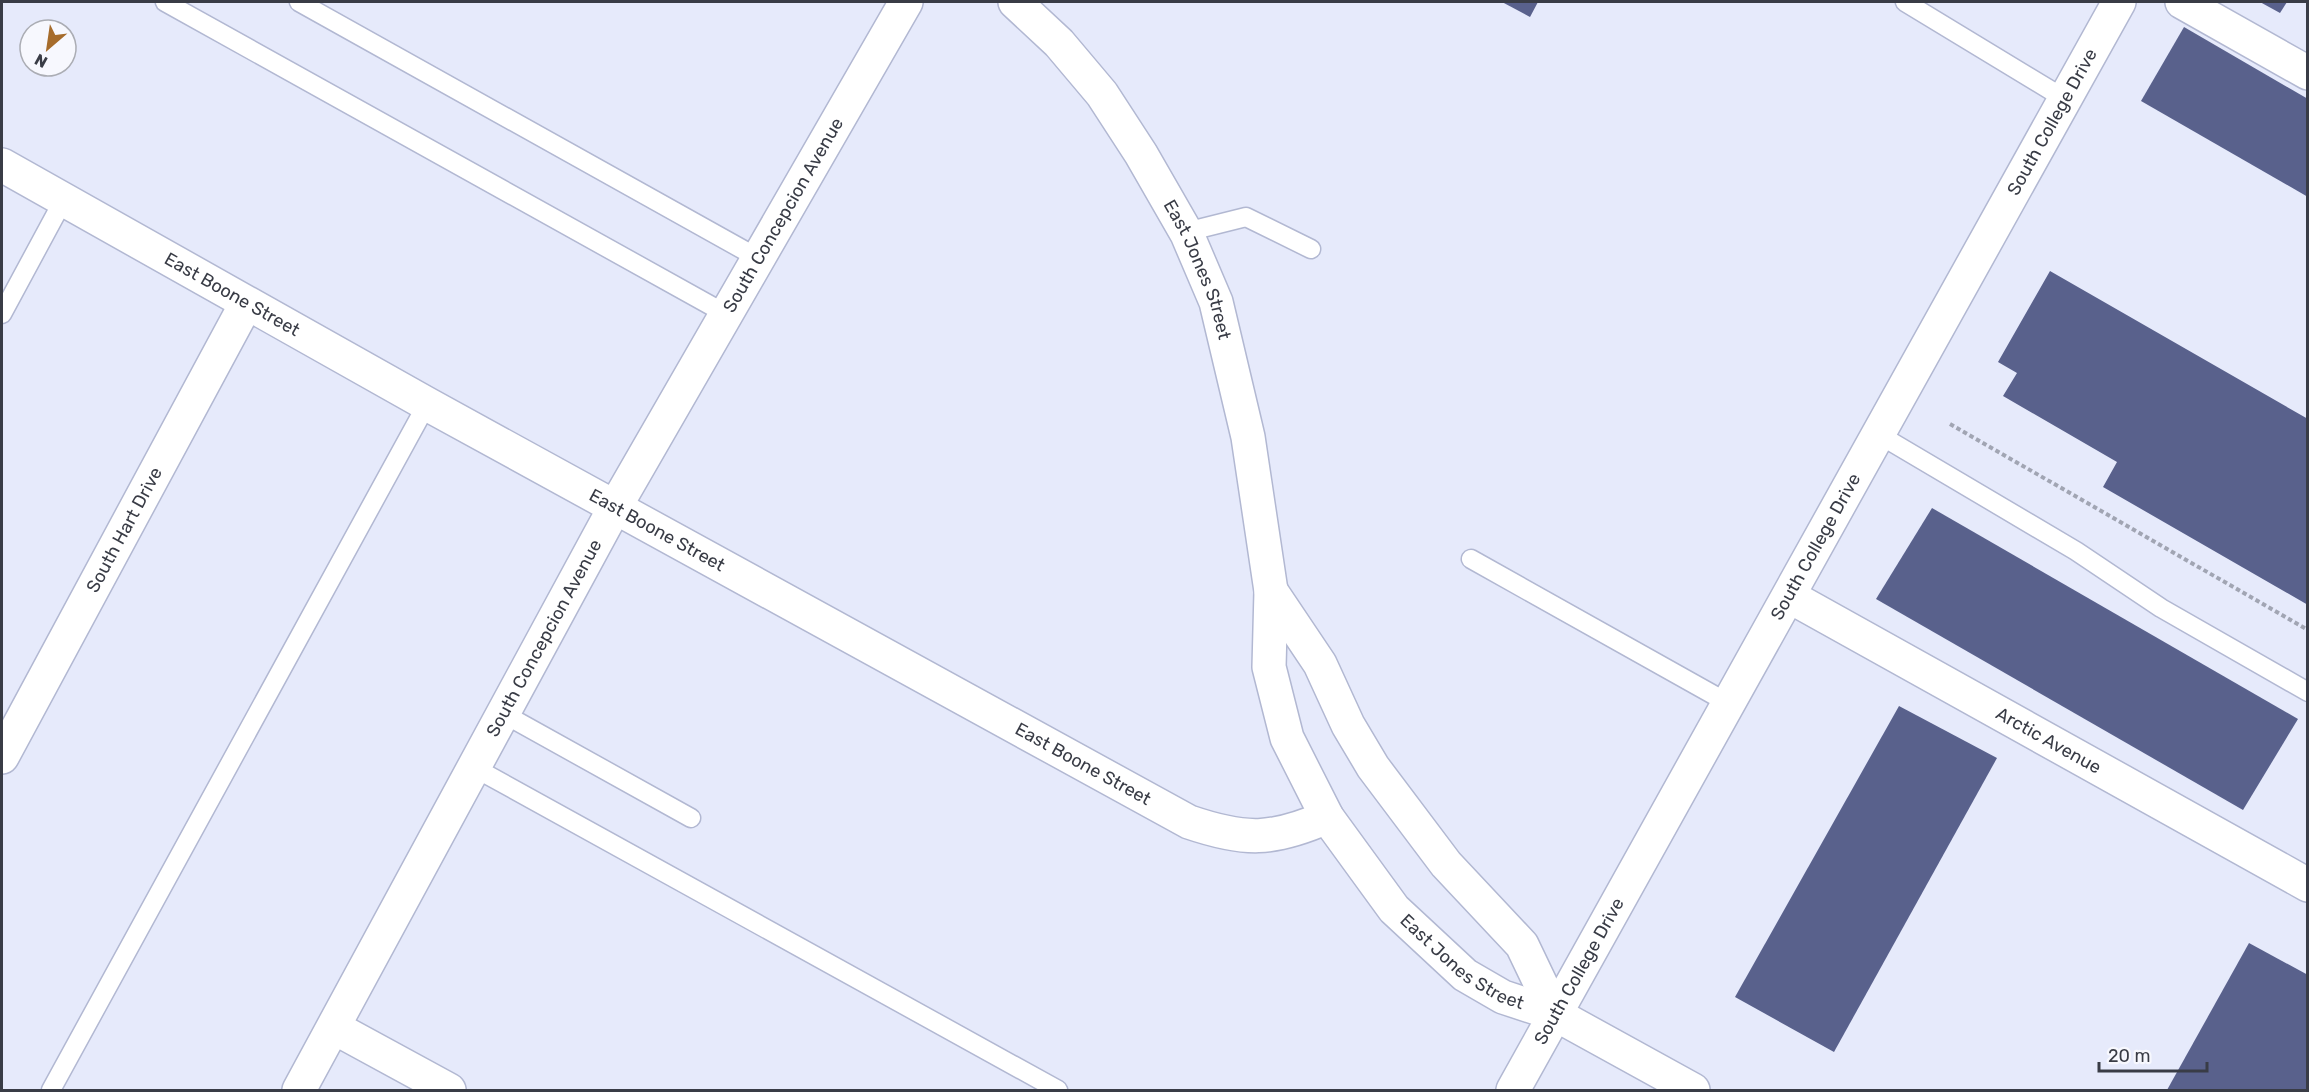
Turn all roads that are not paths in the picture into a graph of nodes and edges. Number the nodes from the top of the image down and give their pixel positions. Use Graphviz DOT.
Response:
graph roads {
  1 [pos="165,2"];
  2 [pos="299,2"];
  3 [pos="906,2"];
  4 [pos="1015,2"];
  5 [pos="1905,2"];
  6 [pos="2119,2"];
  7 [pos="2182,2"];
  8 [pos="2307,74"];
  9 [pos="2065,99"];
  10 [pos="2,165"];
  11 [pos="64,199"];
  12 [pos="1186,232"];
  13 [pos="1311,249"];
  14 [pos="758,258"];
  15 [pos="246,304"];
  16 [pos="2,314"];
  17 [pos="726,314"];
  18 [pos="427,404"];
  19 [pos="1878,434"];
  20 [pos="615,507"];
  21 [pos="1471,559"];
  22 [pos="1271,591"];
  23 [pos="1789,596"];
  24 [pos="2307,692"];
  25 [pos="1728,704"];
  26 [pos="504,714"];
  27 [pos="2,757"];
  28 [pos="475,768"];
  29 [pos="1327,817"];
  30 [pos="691,818"];
  31 [pos="2307,885"];
  32 [pos="1555,1014"];
  33 [pos="335,1028"];
  34 [pos="51,1090"];
  35 [pos="299,1090"];
  36 [pos="449,1090"];
  37 [pos="1058,1090"];
  38 [pos="1513,1090"];
  39 [pos="1693,1090"];
  1 -- 17 [label="lane"];
  2 -- 14 [label="lane"];
  3 -- 14 [label="street, South Concepcion Avenue"];
  4 -- 12 [label="street, East Jones Street"];
  5 -- 9 [label="lane"];
  6 -- 9 [label="street, South College Drive"];
  7 -- 8 [label="street"];
  9 -- 19 [label="street, South College Drive"];
  10 -- 11 [label="street, East Boone Street"];
  11 -- 15 [label="street, East Boone Street"];
  11 -- 16 [label="lane"];
  12 -- 13 [label="lane"];
  12 -- 22 [label="street, East Jones Street"];
  14 -- 17 [label="street, South Concepcion Avenue"];
  15 -- 18 [label="street, East Boone Street"];
  15 -- 27 [label="street, South Hart Drive"];
  17 -- 20 [label="street, South Concepcion Avenue"];
  18 -- 20 [label="street, East Boone Street"];
  18 -- 34 [label="lane"];
  19 -- 23 [label="street, South College Drive"];
  19 -- 24 [label="lane"];
  20 -- 26 [label="street, South Concepcion Avenue"];
  20 -- 29 [label="street, East Boone Street"];
  21 -- 25 [label="lane"];
  22 -- 29 [label="street, East Jones Street"];
  22 -- 32 [label="street, East Jones Street"];
  23 -- 25 [label="street, South College Drive"];
  23 -- 31 [label="street, Arctic Avenue"];
  25 -- 32 [label="street, South College Drive"];
  26 -- 28 [label="street, South Concepcion Avenue"];
  26 -- 30 [label="lane"];
  28 -- 33 [label="street, South Concepcion Avenue"];
  28 -- 37 [label="lane"];
  29 -- 32 [label="street, East Jones Street"];
  32 -- 38 [label="street, South College Drive"];
  32 -- 39 [label="street"];
  33 -- 35 [label="street, South Concepcion Avenue"];
  33 -- 36 [label="street"];
}
